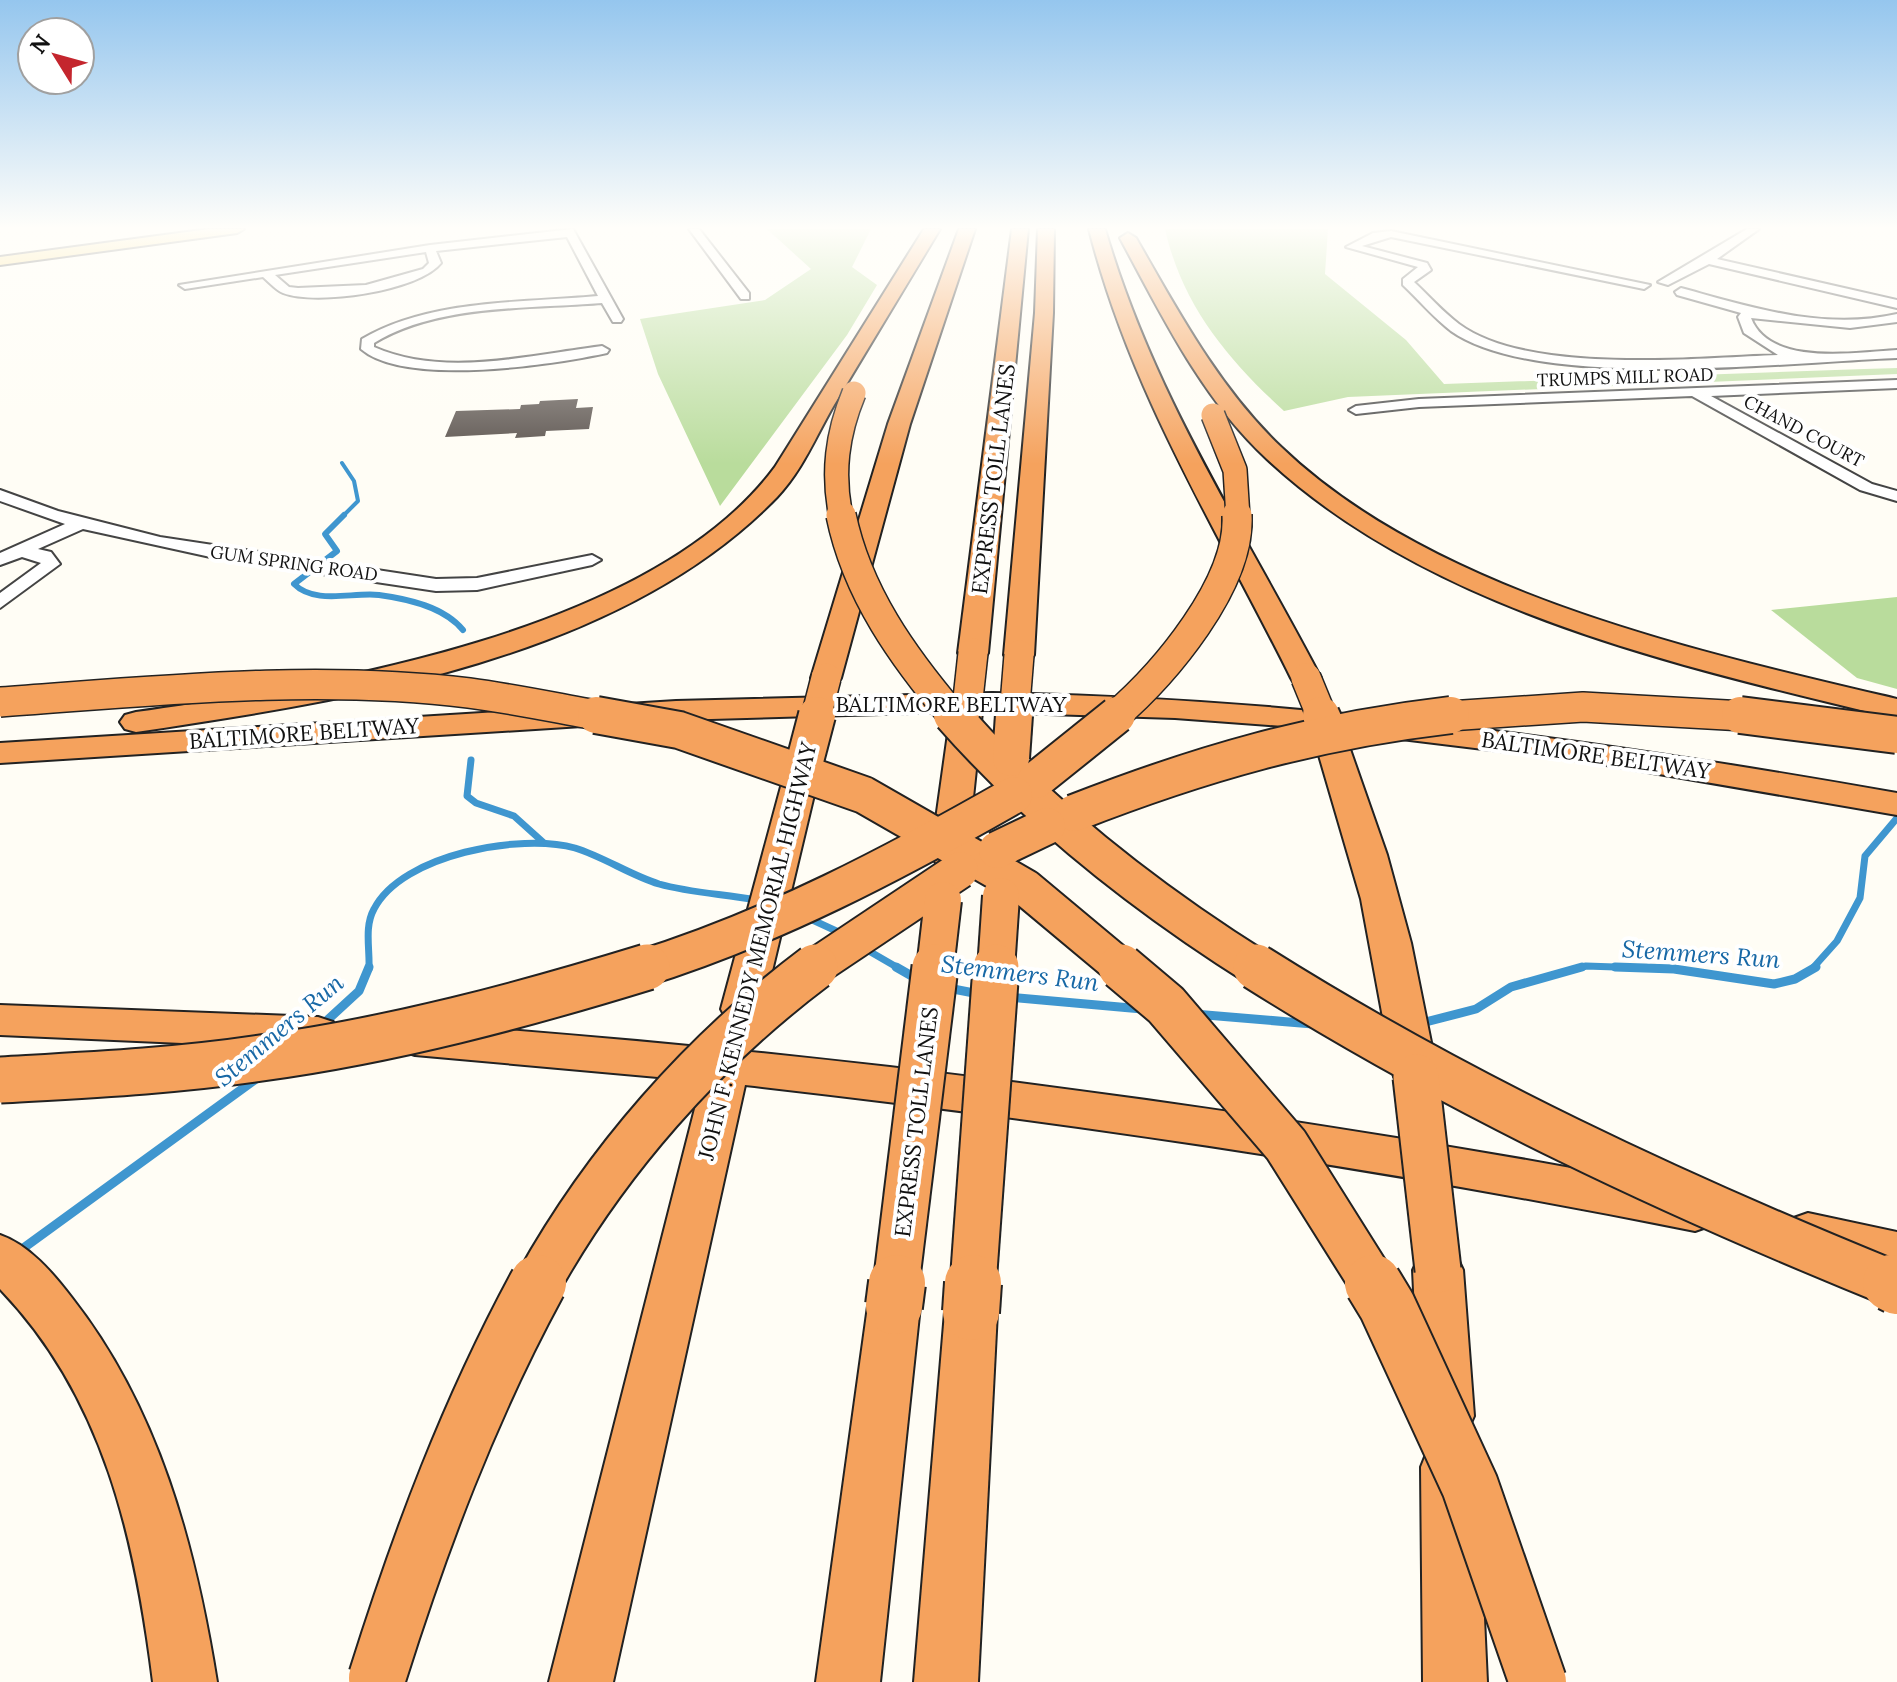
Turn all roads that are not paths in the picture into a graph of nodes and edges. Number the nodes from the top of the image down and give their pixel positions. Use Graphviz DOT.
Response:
graph roads {
  1 [pos="531,307"];
  2 [pos="610,307"];
  3 [pos="883,307"];
  4 [pos="900,307"];
  5 [pos="940,307"];
  6 [pos="1011,307"];
  7 [pos="1044,307"];
  8 [pos="1118,307"];
  9 [pos="1152,307"];
  10 [pos="1165,307"];
  11 [pos="1434,307"];
  12 [pos="1749,307"];
  13 [pos="1754,309"];
  14 [pos="1897,318"];
  15 [pos="617,319"];
  16 [pos="602,350"];
  17 [pos="1897,354"];
  18 [pos="1793,358"];
  19 [pos="1897,384"];
  20 [pos="1696,393"];
  21 [pos="1356,410"];
  22 [pos="0,495"];
  23 [pos="1897,496"];
  24 [pos="79,524"];
  25 [pos="19,551"];
  26 [pos="0,560"];
  27 [pos="592,560"];
  28 [pos="0,602"];
  29 [pos="0,702"];
  30 [pos="1895,718"];
  31 [pos="0,737"];
  32 [pos="0,753"];
  33 [pos="1897,804"];
  34 [pos="0,1020"];
  35 [pos="0,1080"];
  36 [pos="1897,1253"];
  37 [pos="0,1256"];
  38 [pos="1897,1286"];
  39 [pos="376,1680"];
  40 [pos="185,1682"];
  41 [pos="581,1682"];
  42 [pos="848,1682"];
  43 [pos="946,1682"];
  44 [pos="1455,1682"];
  45 [pos="1538,1682"];
  1 -- 16 [label="street"];
  2 -- 15 [label="street"];
  3 -- 31 [label="highway"];
  4 -- 38 [label="highway, bridge"];
  5 -- 41 [label="highway, JOHN F. KENNEDY MEMORIAL HIGHWAY, bridge"];
  6 -- 42 [label="highway, EXPRESS TOLL LANES, bridge"];
  7 -- 43 [label="highway, EXPRESS TOLL LANES, bridge"];
  8 -- 44 [label="highway, bridge"];
  9 -- 35 [label="highway, bridge"];
  10 -- 30 [label="highway"];
  11 -- 18 [label="street"];
  12 -- 13 [label="street"];
  13 -- 14 [label="street"];
  13 -- 18 [label="street"];
  17 -- 18 [label="street"];
  19 -- 20 [label="street, TRUMPS MILL ROAD"];
  20 -- 21 [label="street, TRUMPS MILL ROAD"];
  20 -- 23 [label="street, CHAND COURT"];
  22 -- 24 [label="street, GUM SPRING ROAD"];
  24 -- 25 [label="street"];
  24 -- 27 [label="street, GUM SPRING ROAD"];
  25 -- 26 [label="street"];
  25 -- 28 [label="street"];
  29 -- 45 [label="highway, bridge"];
  30 -- 39 [label="highway, bridge"];
  32 -- 33 [label="highway, BALTIMORE BELTWAY"];
  34 -- 36 [label="highway"];
  37 -- 40 [label="highway"];
}
